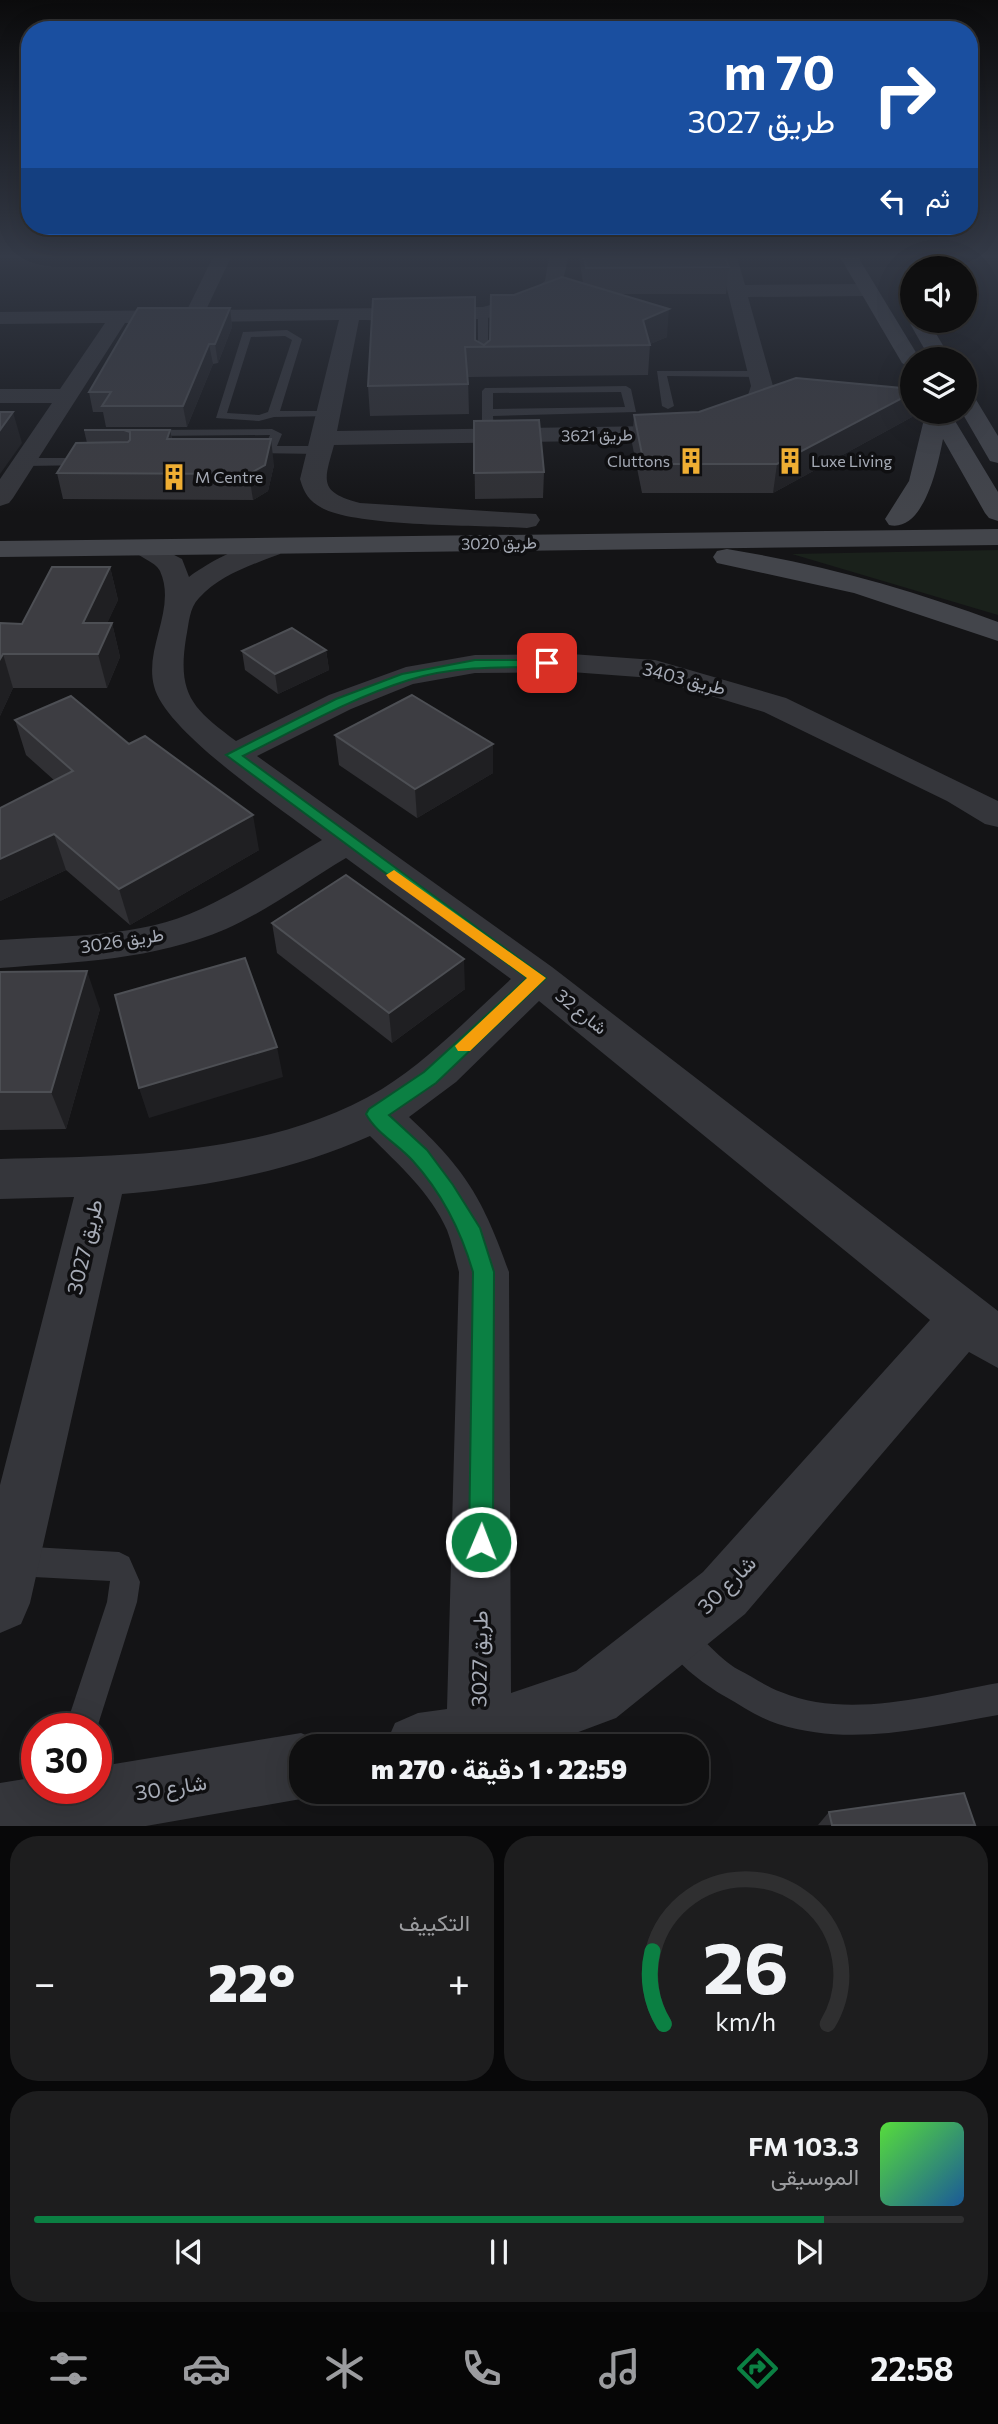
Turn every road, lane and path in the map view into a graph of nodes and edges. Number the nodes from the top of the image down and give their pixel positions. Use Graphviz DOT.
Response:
graph roads {
  1 [pos="103,342"];
  2 [pos="244,342"];
  3 [pos="296,342"];
  4 [pos="344,342"];
  5 [pos="483,342"];
  6 [pos="752,342"];
  7 [pos="483,369"];
  8 [pos="761,374"];
  9 [pos="0,396"];
  10 [pos="67,396"];
  11 [pos="668,406"];
  12 [pos="487,413"];
  13 [pos="273,414"];
  14 [pos="977,420"];
  15 [pos="935,424"];
  16 [pos="945,424"];
  17 [pos="136,433"];
  18 [pos="488,437"];
  19 [pos="322,441"];
  20 [pos="81,449"];
  21 [pos="94,449"];
  22 [pos="230,449"];
  23 [pos="270,449"];
  24 [pos="998,456"];
  25 [pos="247,461"];
  26 [pos="26,462"];
  27 [pos="95,462"];
  28 [pos="4,493"];
  29 [pos="998,513"];
  30 [pos="898,519"];
  31 [pos="527,520"];
  32 [pos="998,520"];
  33 [pos="0,524"];
  34 [pos="998,537"];
  35 [pos="586,542"];
  36 [pos="145,548"];
  37 [pos="270,548"];
  38 [pos="0,549"];
  39 [pos="181,601"];
  40 [pos="998,632"];
  41 [pos="233,755"];
  42 [pos="998,816"];
  43 [pos="347,841"];
  44 [pos="0,954"];
  45 [pos="538,978"];
  46 [pos="376,1114"];
  47 [pos="102,1178"];
  48 [pos="0,1179"];
  49 [pos="982,1331"];
  50 [pos="5,1582"];
  51 [pos="674,1634"];
  52 [pos="998,1699"];
  53 [pos="86,1713"];
  54 [pos="478,1734"];
  55 [pos="484,1734"];
  56 [pos="289,1768"];
  57 [pos="112,1793"];
  1 -- 10 [label="street"];
  2 -- 13 [label="lane"];
  3 -- 13 [label="lane"];
  4 -- 19 [label="street"];
  5 -- 7 [label="lane"];
  6 -- 8 [label="street"];
  8 -- 11 [label="lane"];
  8 -- 18 [label="street, طريق 3621"];
  9 -- 10 [label="street"];
  10 -- 26 [label="street"];
  12 -- 12 [label="lane"];
  12 -- 18 [label="lane"];
  13 -- 19 [label="lane"];
  14 -- 24 [label="street"];
  15 -- 30 [label="street"];
  16 -- 29 [label="street"];
  17 -- 23 [label="lane"];
  18 -- 19 [label="street, طريق 3621"];
  19 -- 23 [label="lane"];
  19 -- 25 [label="lane"];
  19 -- 31 [label="street"];
  20 -- 21 [label="lane"];
  22 -- 23 [label="lane"];
  26 -- 27 [label="lane"];
  26 -- 28 [label="street"];
  30 -- 31 [label="street, طريق 3020"];
  30 -- 32 [label="street, طريق 3020"];
  31 -- 33 [label="street, طريق 3020"];
  34 -- 35 [label="street, طريق 3020"];
  35 -- 37 [label="street, طريق 3020"];
  35 -- 40 [label="street"];
  36 -- 37 [label="street, طريق 3020"];
  36 -- 38 [label="street, طريق 3020"];
  36 -- 39 [label="street"];
  37 -- 39 [label="street"];
  39 -- 41 [label="street, شارع 32"];
  41 -- 42 [label="street, طريق 3403"];
  41 -- 43 [label="street, شارع 32"];
  43 -- 44 [label="street, طريق 3026"];
  43 -- 45 [label="street, شارع 32"];
  45 -- 46 [label="street, طريق 3027"];
  45 -- 49 [label="street, شارع 32"];
  46 -- 47 [label="street, طريق 3027"];
  46 -- 54 [label="street, طريق 3027"];
  47 -- 48 [label="street, طريق 3027"];
  47 -- 50 [label="street, طريق 3027"];
  49 -- 51 [label="street, شارع 30"];
  50 -- 53 [label="lane"];
  51 -- 52 [label="lane"];
  51 -- 55 [label="street, شارع 30"];
  56 -- 57 [label="street, شارع 30"];
}
